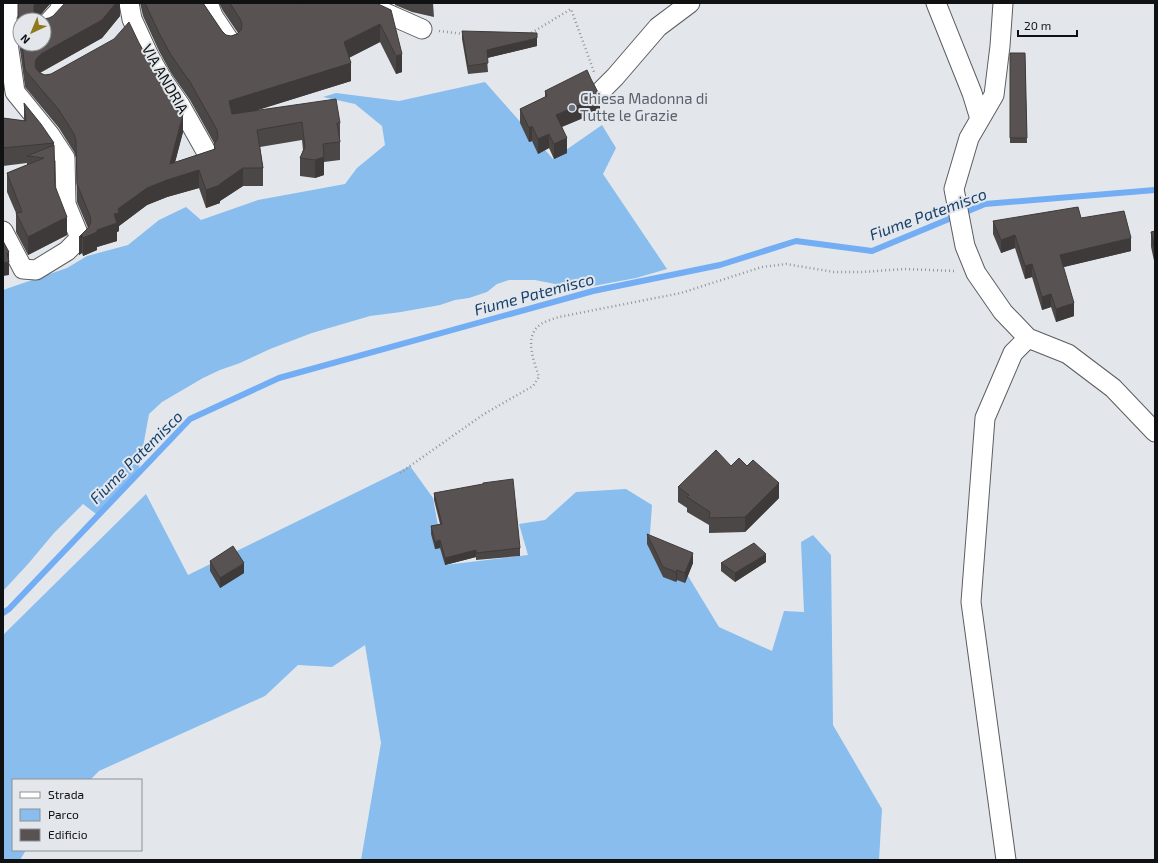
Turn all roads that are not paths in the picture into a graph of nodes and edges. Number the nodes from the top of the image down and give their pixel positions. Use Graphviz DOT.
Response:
graph roads {
  1 [pos="62,3"];
  2 [pos="208,3"];
  3 [pos="363,3"];
  4 [pos="690,3"];
  5 [pos="936,3"];
  6 [pos="1002,3"];
  7 [pos="130,11"];
  8 [pos="9,12"];
  9 [pos="52,18"];
  10 [pos="422,28"];
  11 [pos="118,36"];
  12 [pos="231,43"];
  13 [pos="600,91"];
  14 [pos="980,119"];
  15 [pos="207,153"];
  16 [pos="3,231"];
  17 [pos="1028,338"];
  18 [pos="1155,432"];
  19 [pos="1006,860"];
  1 -- 9 [label="street"];
  2 -- 12 [label="street"];
  3 -- 10 [label="street"];
  4 -- 13 [label="street"];
  5 -- 14 [label="street"];
  6 -- 14 [label="street"];
  7 -- 11 [label="street"];
  7 -- 15 [label="street, VIA ANDRIA"];
  8 -- 16 [label="street"];
  14 -- 17 [label="street"];
  17 -- 18 [label="street"];
  17 -- 19 [label="street"];
}
